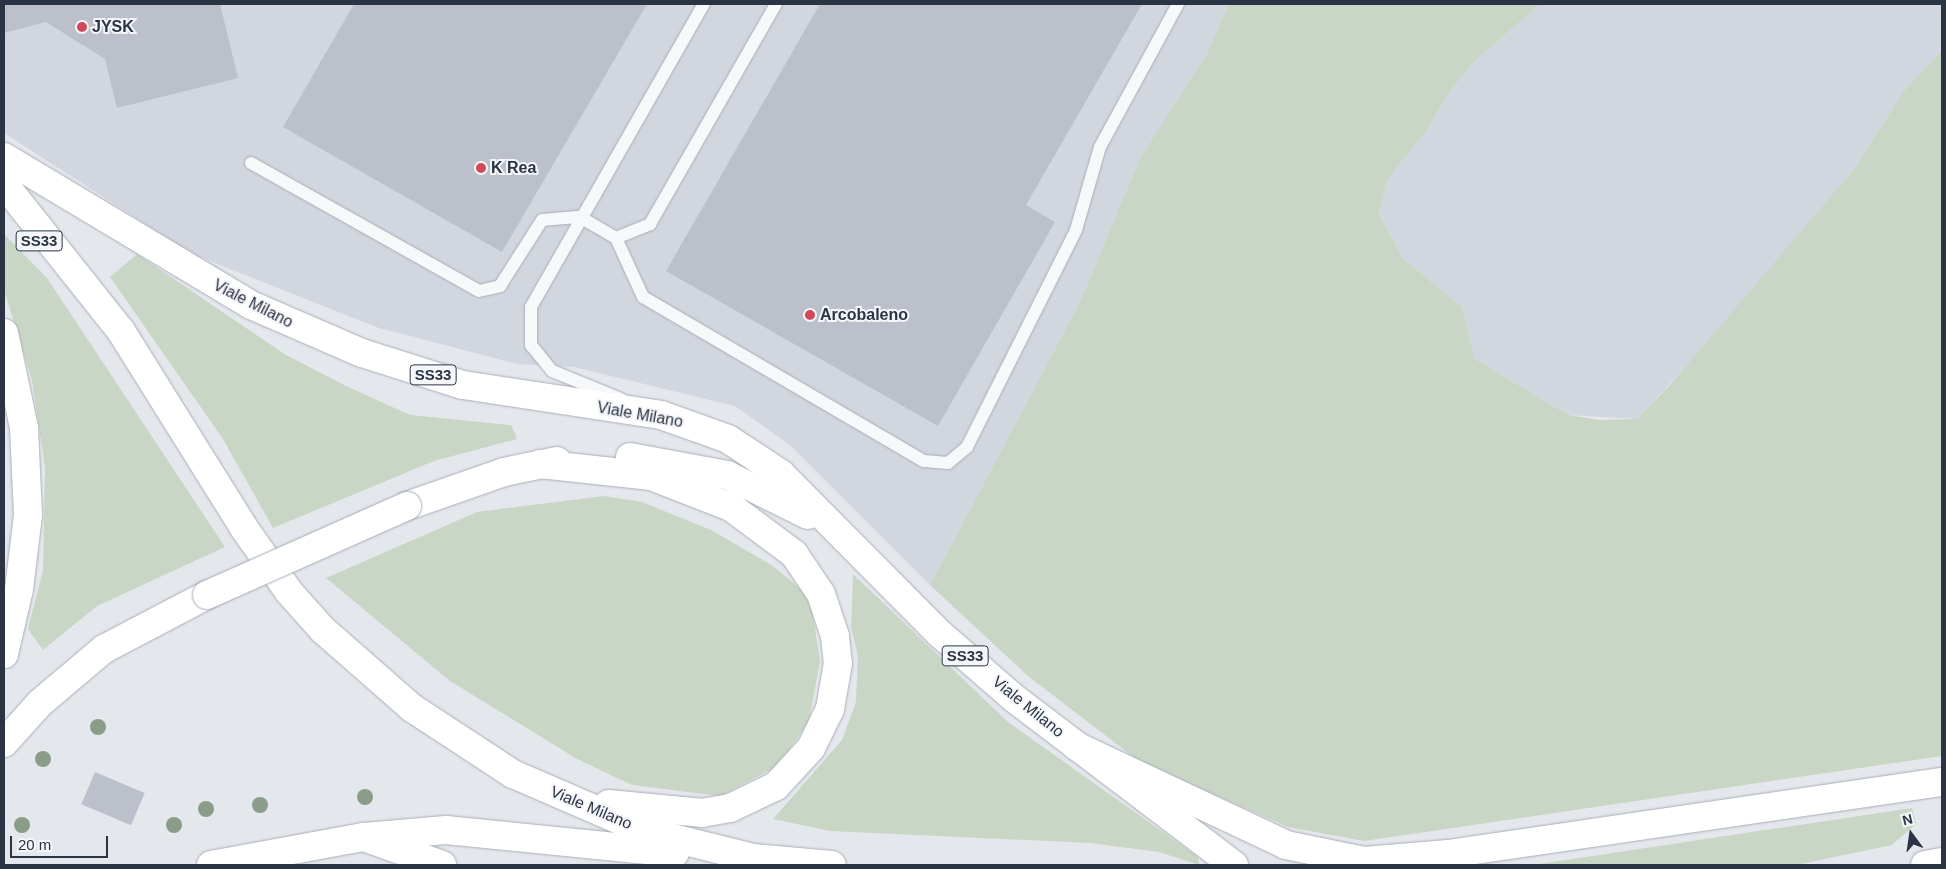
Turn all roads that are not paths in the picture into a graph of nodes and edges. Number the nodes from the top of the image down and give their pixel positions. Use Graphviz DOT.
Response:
graph roads {
  1 [pos="704,4"];
  2 [pos="776,4"];
  3 [pos="1178,4"];
  4 [pos="4,157"];
  5 [pos="251,164"];
  6 [pos="4,184"];
  7 [pos="4,210"];
  8 [pos="580,217"];
  9 [pos="616,238"];
  10 [pos="75,272"];
  11 [pos="4,333"];
  12 [pos="661,415"];
  13 [pos="540,464"];
  14 [pos="863,557"];
  15 [pos="4,654"];
  16 [pos="4,743"];
  17 [pos="1076,746"];
  18 [pos="1942,782"];
  19 [pos="550,792"];
  20 [pos="364,838"];
  21 [pos="753,858"];
  22 [pos="1942,862"];
  23 [pos="211,865"];
  24 [pos="442,865"];
  25 [pos="832,865"];
  26 [pos="1234,865"];
  27 [pos="1925,865"];
  1 -- 8 [label="lane"];
  2 -- 9 [label="lane"];
  3 -- 9 [label="lane"];
  4 -- 12 [label="main road, Viale Milano / SS33"];
  5 -- 8 [label="lane"];
  6 -- 10 [label="main road, Viale Milano"];
  7 -- 10 [label="main road, Viale Milano / SS33"];
  8 -- 9 [label="lane"];
  8 -- 12 [label="lane"];
  10 -- 19 [label="main road, Viale Milano / SS33"];
  11 -- 15 [label="main road"];
  12 -- 14 [label="main road, Viale Milano / SS33"];
  13 -- 14 [label="main road"];
  13 -- 16 [label="main road, bridge"];
  13 -- 19 [label="main road"];
  14 -- 17 [label="main road, Viale Milano / SS33"];
  17 -- 18 [label="main road"];
  17 -- 26 [label="main road, Viale Milano / SS33"];
  19 -- 21 [label="main road, Viale Milano / SS33"];
  20 -- 21 [label="main road"];
  20 -- 23 [label="main road"];
  20 -- 24 [label="main road"];
  21 -- 25 [label="main road, Viale Milano / SS33"];
  22 -- 27 [label="main road"];
}
